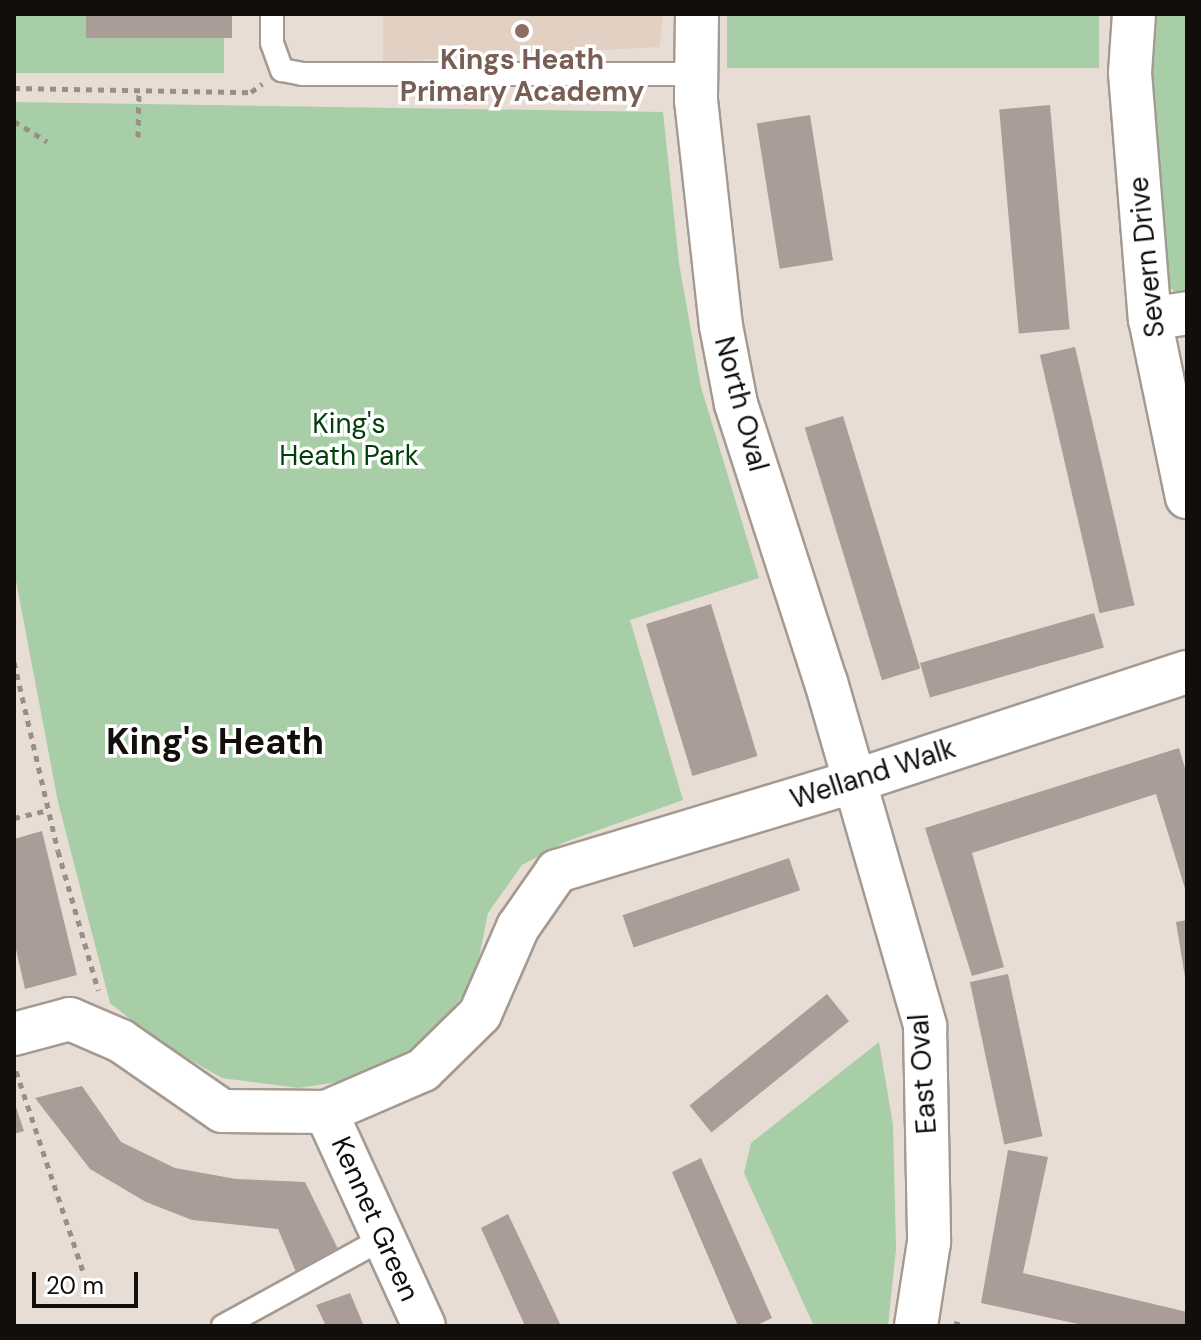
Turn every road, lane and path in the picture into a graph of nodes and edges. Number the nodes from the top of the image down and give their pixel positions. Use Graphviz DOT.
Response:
graph roads {
  1 [pos="272,14"];
  2 [pos="697,14"];
  3 [pos="1134,14"];
  4 [pos="282,70"];
  5 [pos="695,74"];
  6 [pos="14,88"];
  7 [pos="139,90"];
  8 [pos="14,121"];
  9 [pos="138,137"];
  10 [pos="47,142"];
  11 [pos="1168,316"];
  12 [pos="1187,497"];
  13 [pos="14,662"];
  14 [pos="1187,672"];
  15 [pos="855,781"];
  16 [pos="48,810"];
  17 [pos="14,818"];
  18 [pos="14,1034"];
  19 [pos="112,1037"];
  20 [pos="14,1066"];
  21 [pos="326,1112"];
  22 [pos="384,1238"];
  23 [pos="84,1274"];
  24 [pos="223,1326"];
  25 [pos="424,1326"];
  26 [pos="916,1326"];
  1 -- 4 [label="lane"];
  2 -- 5 [label="street, North Oval"];
  3 -- 11 [label="street, Severn Drive"];
  4 -- 5 [label="lane"];
  4 -- 7 [label="path"];
  5 -- 15 [label="street, North Oval"];
  6 -- 7 [label="path"];
  7 -- 9 [label="path"];
  8 -- 10 [label="path"];
  11 -- 12 [label="street, Severn Drive"];
  13 -- 16 [label="path"];
  14 -- 15 [label="street, Welland Walk"];
  15 -- 21 [label="street, Welland Walk"];
  15 -- 26 [label="street, East Oval"];
  16 -- 17 [label="path"];
  16 -- 19 [label="path"];
  18 -- 19 [label="street"];
  19 -- 21 [label="street"];
  20 -- 23 [label="path"];
  21 -- 22 [label="street, Kennet Green"];
  22 -- 24 [label="lane"];
  22 -- 25 [label="street, Kennet Green"];
}
